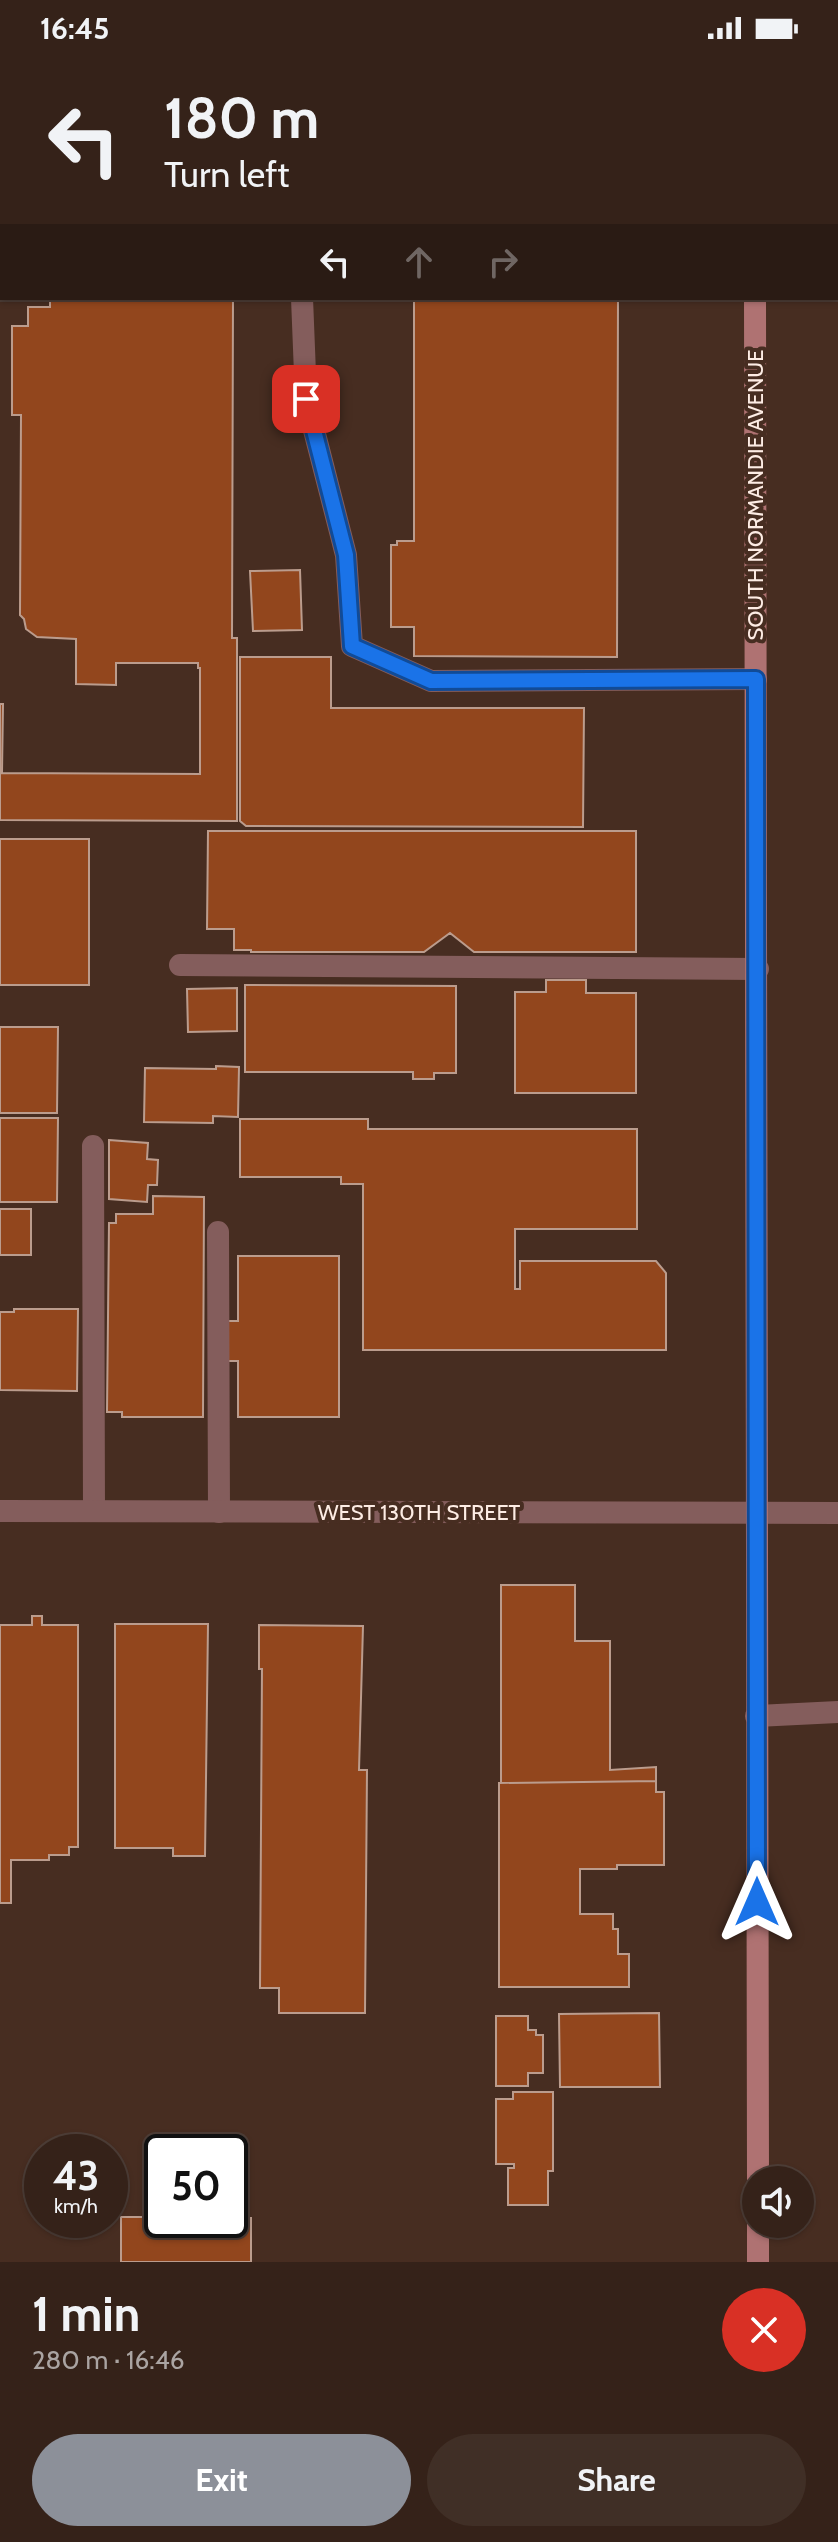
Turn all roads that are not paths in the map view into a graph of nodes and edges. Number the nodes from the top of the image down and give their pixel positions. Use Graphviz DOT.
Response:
graph roads {
  1 [pos="302,300"];
  2 [pos="755,300"];
  3 [pos="756,679"];
  4 [pos="180,965"];
  5 [pos="758,969"];
  6 [pos="93,1146"];
  7 [pos="218,1232"];
  8 [pos="0,1511"];
  9 [pos="94,1511"];
  10 [pos="219,1512"];
  11 [pos="758,1513"];
  12 [pos="838,1513"];
  13 [pos="838,1712"];
  14 [pos="756,1716"];
  15 [pos="758,2166"];
  16 [pos="758,2238"];
  17 [pos="758,2262"];
  1 -- 3 [label="street"];
  2 -- 3 [label="main road, SOUTH NORMANDIE AVENUE"];
  3 -- 5 [label="main road, SOUTH NORMANDIE AVENUE"];
  4 -- 5 [label="street"];
  5 -- 11 [label="main road, SOUTH NORMANDIE AVENUE"];
  6 -- 9 [label="street"];
  7 -- 10 [label="street"];
  8 -- 9 [label="street, WEST 130TH STREET"];
  9 -- 10 [label="street, WEST 130TH STREET"];
  10 -- 11 [label="street, WEST 130TH STREET"];
  11 -- 12 [label="street, WEST 130TH STREET"];
  11 -- 14 [label="main road, SOUTH NORMANDIE AVENUE"];
  13 -- 14 [label="street"];
  14 -- 15 [label="main road, SOUTH NORMANDIE AVENUE"];
  16 -- 17 [label="main road"];
}
